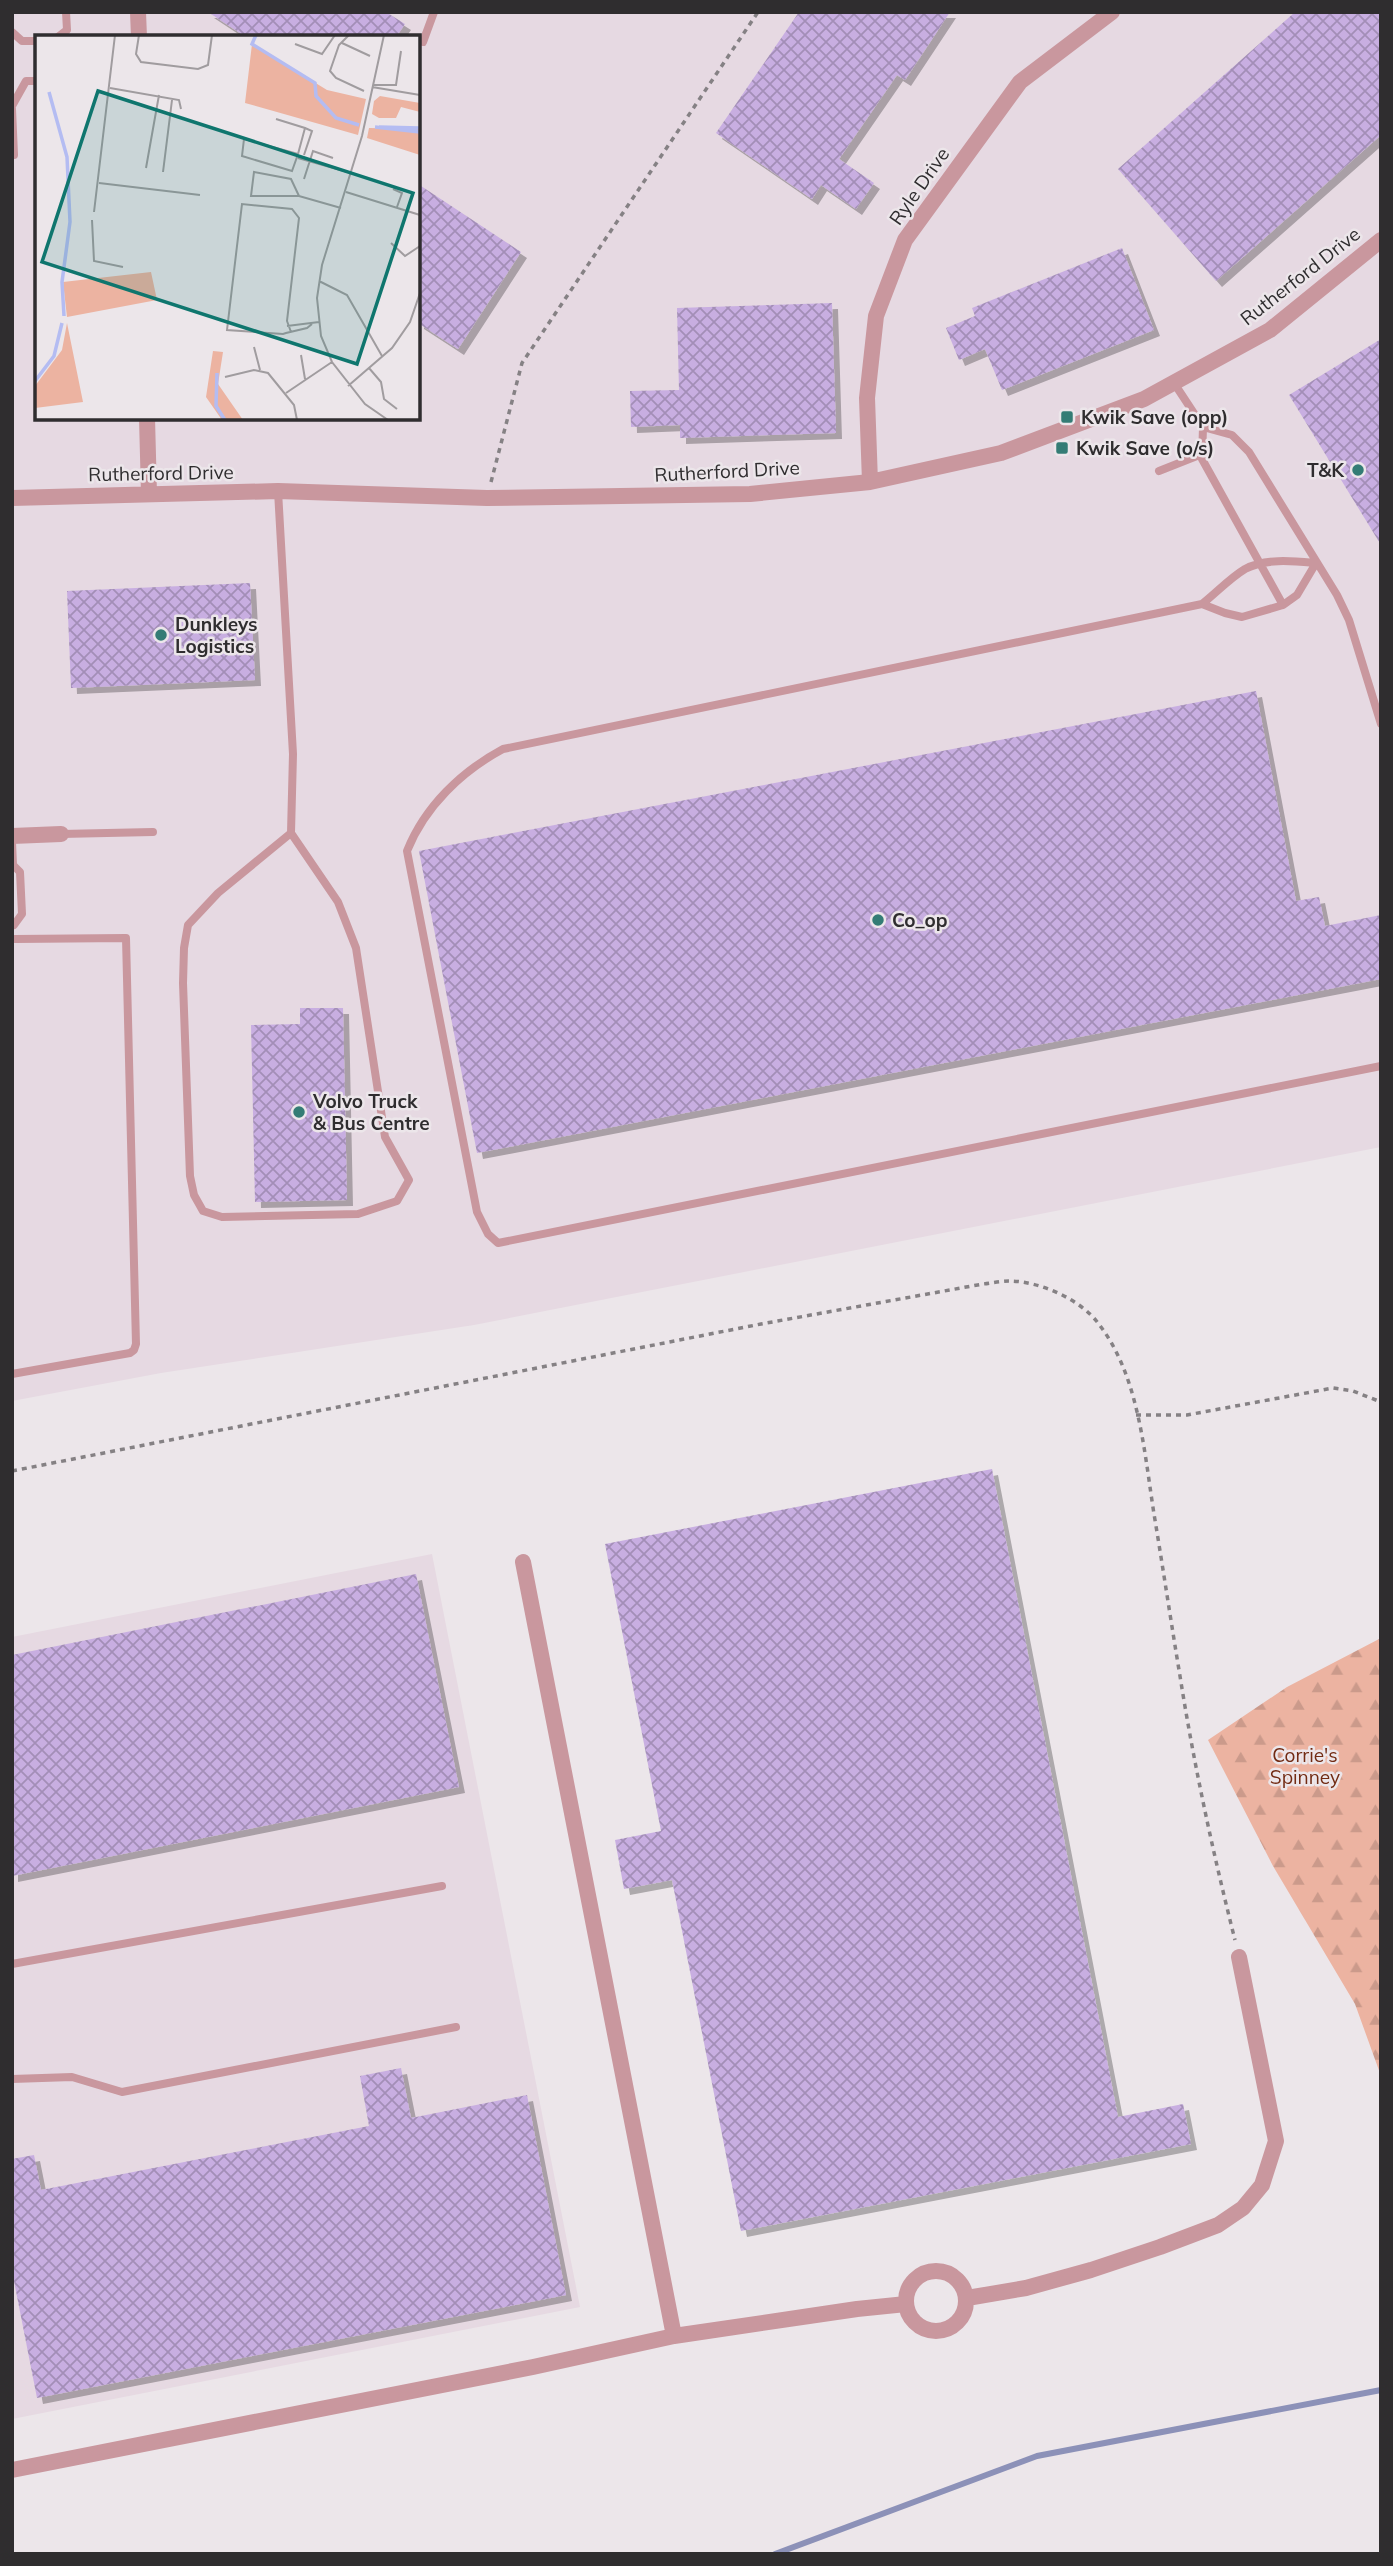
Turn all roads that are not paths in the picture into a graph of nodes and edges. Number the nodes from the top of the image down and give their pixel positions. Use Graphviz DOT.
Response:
graph roads {
  1 [pos="66,12"];
  2 [pos="138,12"];
  3 [pos="434,12"];
  4 [pos="1112,12"];
  5 [pos="12,32"];
  6 [pos="61,35"];
  7 [pos="139,35"];
  8 [pos="35,41"];
  9 [pos="422,42"];
  10 [pos="35,81"];
  11 [pos="12,107"];
  12 [pos="14,155"];
  13 [pos="1381,240"];
  14 [pos="1174,383"];
  15 [pos="147,420"];
  16 [pos="1203,427"];
  17 [pos="1202,454"];
  18 [pos="1159,471"];
  19 [pos="870,482"];
  20 [pos="278,491"];
  21 [pos="149,494"];
  22 [pos="12,498"];
  23 [pos="1316,563"];
  24 [pos="1260,564"];
  25 [pos="1202,604"];
  26 [pos="1283,605"];
  27 [pos="1381,724"];
  28 [pos="153,831"];
  29 [pos="291,833"];
  30 [pos="61,835"];
  31 [pos="12,836"];
  32 [pos="12,842"];
  33 [pos="13,865"];
  34 [pos="13,924"];
  35 [pos="13,939"];
  36 [pos="1381,1066"];
  37 [pos="12,1374"];
  38 [pos="523,1562"];
  39 [pos="442,1886"];
  40 [pos="1239,1957"];
  41 [pos="12,1964"];
  42 [pos="456,2027"];
  43 [pos="12,2079"];
  44 [pos="967,2298"];
  45 [pos="906,2304"];
  46 [pos="674,2336"];
  47 [pos="12,2470"];
  1 -- 6 [label="lane"];
  2 -- 7 [label="street"];
  3 -- 9 [label="lane"];
  4 -- 19 [label="street, Ryle Drive"];
  5 -- 8 [label="lane"];
  10 -- 11 [label="lane"];
  11 -- 12 [label="lane"];
  13 -- 14 [label="street, Rutherford Drive"];
  14 -- 16 [label="lane"];
  14 -- 19 [label="street, Rutherford Drive"];
  15 -- 21 [label="street"];
  16 -- 17 [label="lane"];
  16 -- 23 [label="lane"];
  17 -- 18 [label="lane"];
  17 -- 24 [label="lane"];
  19 -- 20 [label="street, Rutherford Drive"];
  20 -- 21 [label="street, Rutherford Drive"];
  20 -- 29 [label="lane"];
  21 -- 22 [label="street, Rutherford Drive"];
  23 -- 24 [label="lane"];
  23 -- 26 [label="lane"];
  23 -- 27 [label="lane"];
  24 -- 25 [label="lane"];
  24 -- 26 [label="lane"];
  25 -- 26 [label="lane"];
  25 -- 36 [label="lane"];
  28 -- 30 [label="lane"];
  29 -- 29 [label="lane"];
  30 -- 31 [label="street"];
  32 -- 33 [label="lane"];
  33 -- 34 [label="lane"];
  34 -- 35 [label="lane"];
  35 -- 37 [label="lane"];
  38 -- 46 [label="street"];
  39 -- 41 [label="lane"];
  40 -- 44 [label="street"];
  42 -- 43 [label="lane"];
  44 -- 45 [label="street"];
  44 -- 45 [label="street"];
  45 -- 46 [label="street"];
  46 -- 47 [label="street"];
}
